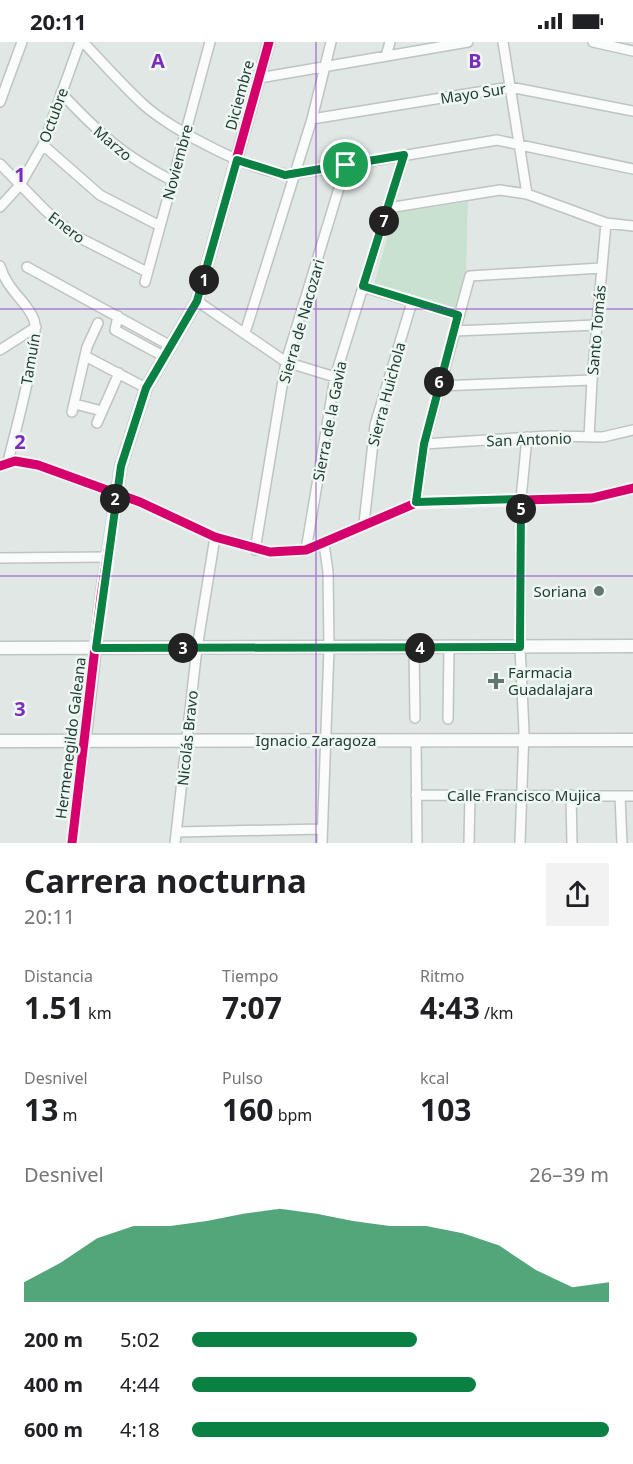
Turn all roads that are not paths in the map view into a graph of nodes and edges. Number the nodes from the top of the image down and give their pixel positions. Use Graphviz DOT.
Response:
graph roads {
  1 [pos="22,42"];
  2 [pos="82,42"];
  3 [pos="210,42"];
  4 [pos="269,42"];
  5 [pos="331,42"];
  6 [pos="390,42"];
  7 [pos="468,42"];
  8 [pos="503,42"];
  9 [pos="593,42"];
  10 [pos="446,44"];
  11 [pos="612,44"];
  12 [pos="633,51"];
  13 [pos="387,56"];
  14 [pos="326,66"];
  15 [pos="259,78"];
  16 [pos="510,87"];
  17 [pos="61,93"];
  18 [pos="0,102"];
  19 [pos="633,111"];
  20 [pos="312,119"];
  21 [pos="185,131"];
  22 [pos="43,145"];
  23 [pos="521,145"];
  24 [pos="404,155"];
  25 [pos="237,160"];
  26 [pos="0,164"];
  27 [pos="346,165"];
  28 [pos="633,169"];
  29 [pos="294,174"];
  30 [pos="173,181"];
  31 [pos="20,185"];
  32 [pos="527,194"];
  33 [pos="0,207"];
  34 [pos="388,208"];
  35 [pos="606,223"];
  36 [pos="159,226"];
  37 [pos="633,226"];
  38 [pos="0,266"];
  39 [pos="27,267"];
  40 [pos="601,268"];
  41 [pos="147,272"];
  42 [pos="2,282"];
  43 [pos="145,282"];
  44 [pos="363,286"];
  45 [pos="197,301"];
  46 [pos="412,302"];
  47 [pos="458,315"];
  48 [pos="118,316"];
  49 [pos="98,323"];
  50 [pos="597,325"];
  51 [pos="36,327"];
  52 [pos="454,331"];
  53 [pos="245,333"];
  54 [pos="169,345"];
  55 [pos="0,350"];
  56 [pos="163,356"];
  57 [pos="87,357"];
  58 [pos="286,362"];
  59 [pos="119,373"];
  60 [pos="335,376"];
  61 [pos="592,380"];
  62 [pos="438,386"];
  63 [pos="146,388"];
  64 [pos="102,411"];
  65 [pos="97,423"];
  66 [pos="633,430"];
  67 [pos="527,437"];
  68 [pos="589,438"];
  69 [pos="424,444"];
  70 [pos="4,464"];
  71 [pos="633,488"];
  72 [pos="116,493"];
  73 [pos="521,499"];
  74 [pos="416,502"];
  75 [pos="364,523"];
  76 [pos="214,537"];
  77 [pos="324,544"];
  78 [pos="255,550"];
  79 [pos="306,550"];
  80 [pos="107,557"];
  81 [pos="0,558"];
  82 [pos="633,646"];
  83 [pos="520,647"];
  84 [pos="0,648"];
  85 [pos="96,648"];
  86 [pos="197,648"];
  87 [pos="329,648"];
  88 [pos="414,648"];
  89 [pos="449,648"];
  90 [pos="415,718"];
  91 [pos="448,719"];
  92 [pos="85,740"];
  93 [pos="325,740"];
  94 [pos="416,740"];
  95 [pos="523,740"];
  96 [pos="633,740"];
  97 [pos="0,741"];
  98 [pos="186,741"];
  99 [pos="470,794"];
  100 [pos="520,794"];
  101 [pos="416,795"];
  102 [pos="571,795"];
  103 [pos="620,796"];
  104 [pos="633,796"];
  105 [pos="322,830"];
  106 [pos="177,832"];
  107 [pos="72,843"];
  108 [pos="175,843"];
  109 [pos="322,843"];
  110 [pos="417,843"];
  111 [pos="469,843"];
  112 [pos="520,843"];
  113 [pos="572,843"];
  114 [pos="622,843"];
  1 -- 18 [label="street"];
  2 -- 17 [label="street, Octubre"];
  2 -- 21 [label="street"];
  3 -- 21 [label="street, Noviembre"];
  4 -- 15 [label="street, Diciembre"];
  5 -- 14 [label="street"];
  6 -- 13 [label="street"];
  7 -- 10 [label="street"];
  8 -- 16 [label="street"];
  9 -- 11 [label="street"];
  10 -- 13 [label="street"];
  11 -- 12 [label="street"];
  13 -- 14 [label="street"];
  14 -- 15 [label="street"];
  14 -- 20 [label="street"];
  15 -- 25 [label="street, Diciembre"];
  16 -- 19 [label="street, Mayo Sur"];
  16 -- 20 [label="street, Mayo Sur"];
  16 -- 23 [label="street"];
  17 -- 22 [label="street, Octubre"];
  17 -- 30 [label="street, Marzo"];
  20 -- 29 [label="street"];
  21 -- 25 [label="street"];
  21 -- 30 [label="street, Noviembre"];
  22 -- 31 [label="street, Octubre"];
  22 -- 36 [label="street"];
  23 -- 24 [label="street"];
  23 -- 28 [label="street"];
  23 -- 32 [label="street"];
  24 -- 27 [label="street"];
  24 -- 34 [label="street, Sierra de la Gavia"];
  25 -- 29 [label="street"];
  25 -- 45 [label="street, Diciembre"];
  26 -- 31 [label="street, Enero"];
  27 -- 29 [label="street"];
  27 -- 58 [label="street, Sierra de Nacozari"];
  29 -- 53 [label="street"];
  30 -- 36 [label="street, Noviembre"];
  31 -- 33 [label="street, Octubre"];
  31 -- 41 [label="street, Enero"];
  32 -- 34 [label="street"];
  32 -- 35 [label="street"];
  34 -- 44 [label="street, Sierra de la Gavia"];
  35 -- 37 [label="street"];
  35 -- 40 [label="street, Santo Tomás"];
  36 -- 41 [label="street, Noviembre"];
  38 -- 42 [label="street, Tamuín"];
  39 -- 48 [label="street"];
  40 -- 47 [label="street"];
  40 -- 50 [label="street, Santo Tomás"];
  41 -- 43 [label="street, Noviembre"];
  42 -- 51 [label="street, Tamuín"];
  44 -- 46 [label="street"];
  44 -- 60 [label="street, Sierra de la Gavia"];
  45 -- 53 [label="street"];
  45 -- 54 [label="street, Diciembre"];
  46 -- 47 [label="street"];
  46 -- 75 [label="street, Sierra Huichola"];
  47 -- 52 [label="street"];
  48 -- 54 [label="street"];
  48 -- 56 [label="street"];
  49 -- 57 [label="street"];
  50 -- 52 [label="street"];
  50 -- 61 [label="street, Santo Tomás"];
  51 -- 55 [label="street"];
  51 -- 70 [label="street, Tamuín"];
  52 -- 62 [label="street"];
  53 -- 58 [label="street"];
  54 -- 56 [label="street, Diciembre"];
  56 -- 63 [label="street, Diciembre"];
  57 -- 59 [label="street"];
  57 -- 64 [label="street"];
  58 -- 60 [label="street"];
  58 -- 78 [label="street, Sierra de Nacozari"];
  59 -- 63 [label="street"];
  59 -- 64 [label="street"];
  60 -- 79 [label="street, Sierra de la Gavia"];
  61 -- 62 [label="street"];
  61 -- 68 [label="street, Santo Tomás"];
  62 -- 69 [label="street"];
  63 -- 72 [label="street, Diciembre"];
  64 -- 65 [label="street"];
  66 -- 68 [label="street, San Antonio"];
  67 -- 68 [label="street, San Antonio"];
  67 -- 69 [label="street, San Antonio"];
  67 -- 73 [label="street"];
  69 -- 74 [label="street"];
  70 -- 72 [label="street"];
  71 -- 73 [label="street"];
  72 -- 76 [label="street"];
  72 -- 80 [label="street, Hermenegildo Galeana"];
  73 -- 74 [label="street"];
  73 -- 83 [label="street"];
  74 -- 75 [label="street"];
  75 -- 77 [label="street"];
  76 -- 78 [label="street"];
  76 -- 86 [label="street, Nicolás Bravo"];
  77 -- 79 [label="street"];
  77 -- 87 [label="street"];
  78 -- 79 [label="street"];
  80 -- 81 [label="street"];
  80 -- 85 [label="street, Hermenegildo Galeana"];
  82 -- 83 [label="main road"];
  83 -- 89 [label="main road"];
  83 -- 95 [label="street"];
  84 -- 85 [label="main road"];
  85 -- 86 [label="main road"];
  85 -- 92 [label="street, Hermenegildo Galeana"];
  86 -- 87 [label="main road"];
  86 -- 98 [label="street, Nicolás Bravo"];
  87 -- 88 [label="main road"];
  87 -- 93 [label="street"];
  88 -- 89 [label="main road"];
  88 -- 90 [label="street"];
  89 -- 91 [label="street"];
  92 -- 97 [label="main road, Ignacio Zaragoza"];
  92 -- 98 [label="main road, Ignacio Zaragoza"];
  92 -- 107 [label="street, Hermenegildo Galeana"];
  93 -- 94 [label="main road, Ignacio Zaragoza"];
  93 -- 98 [label="main road, Ignacio Zaragoza"];
  93 -- 105 [label="street"];
  94 -- 95 [label="main road, Ignacio Zaragoza"];
  94 -- 101 [label="street"];
  95 -- 96 [label="main road, Ignacio Zaragoza"];
  95 -- 100 [label="street"];
  98 -- 106 [label="street, Nicolás Bravo"];
  99 -- 100 [label="street, Calle Francisco Mujica"];
  99 -- 101 [label="street, Calle Francisco Mujica"];
  99 -- 111 [label="street"];
  100 -- 102 [label="street, Calle Francisco Mujica"];
  100 -- 112 [label="street"];
  101 -- 110 [label="street"];
  102 -- 103 [label="street, Calle Francisco Mujica"];
  102 -- 113 [label="street"];
  103 -- 104 [label="street, Calle Francisco Mujica"];
  103 -- 114 [label="street"];
  105 -- 106 [label="street"];
  105 -- 109 [label="street"];
  106 -- 108 [label="street, Nicolás Bravo"];
}
